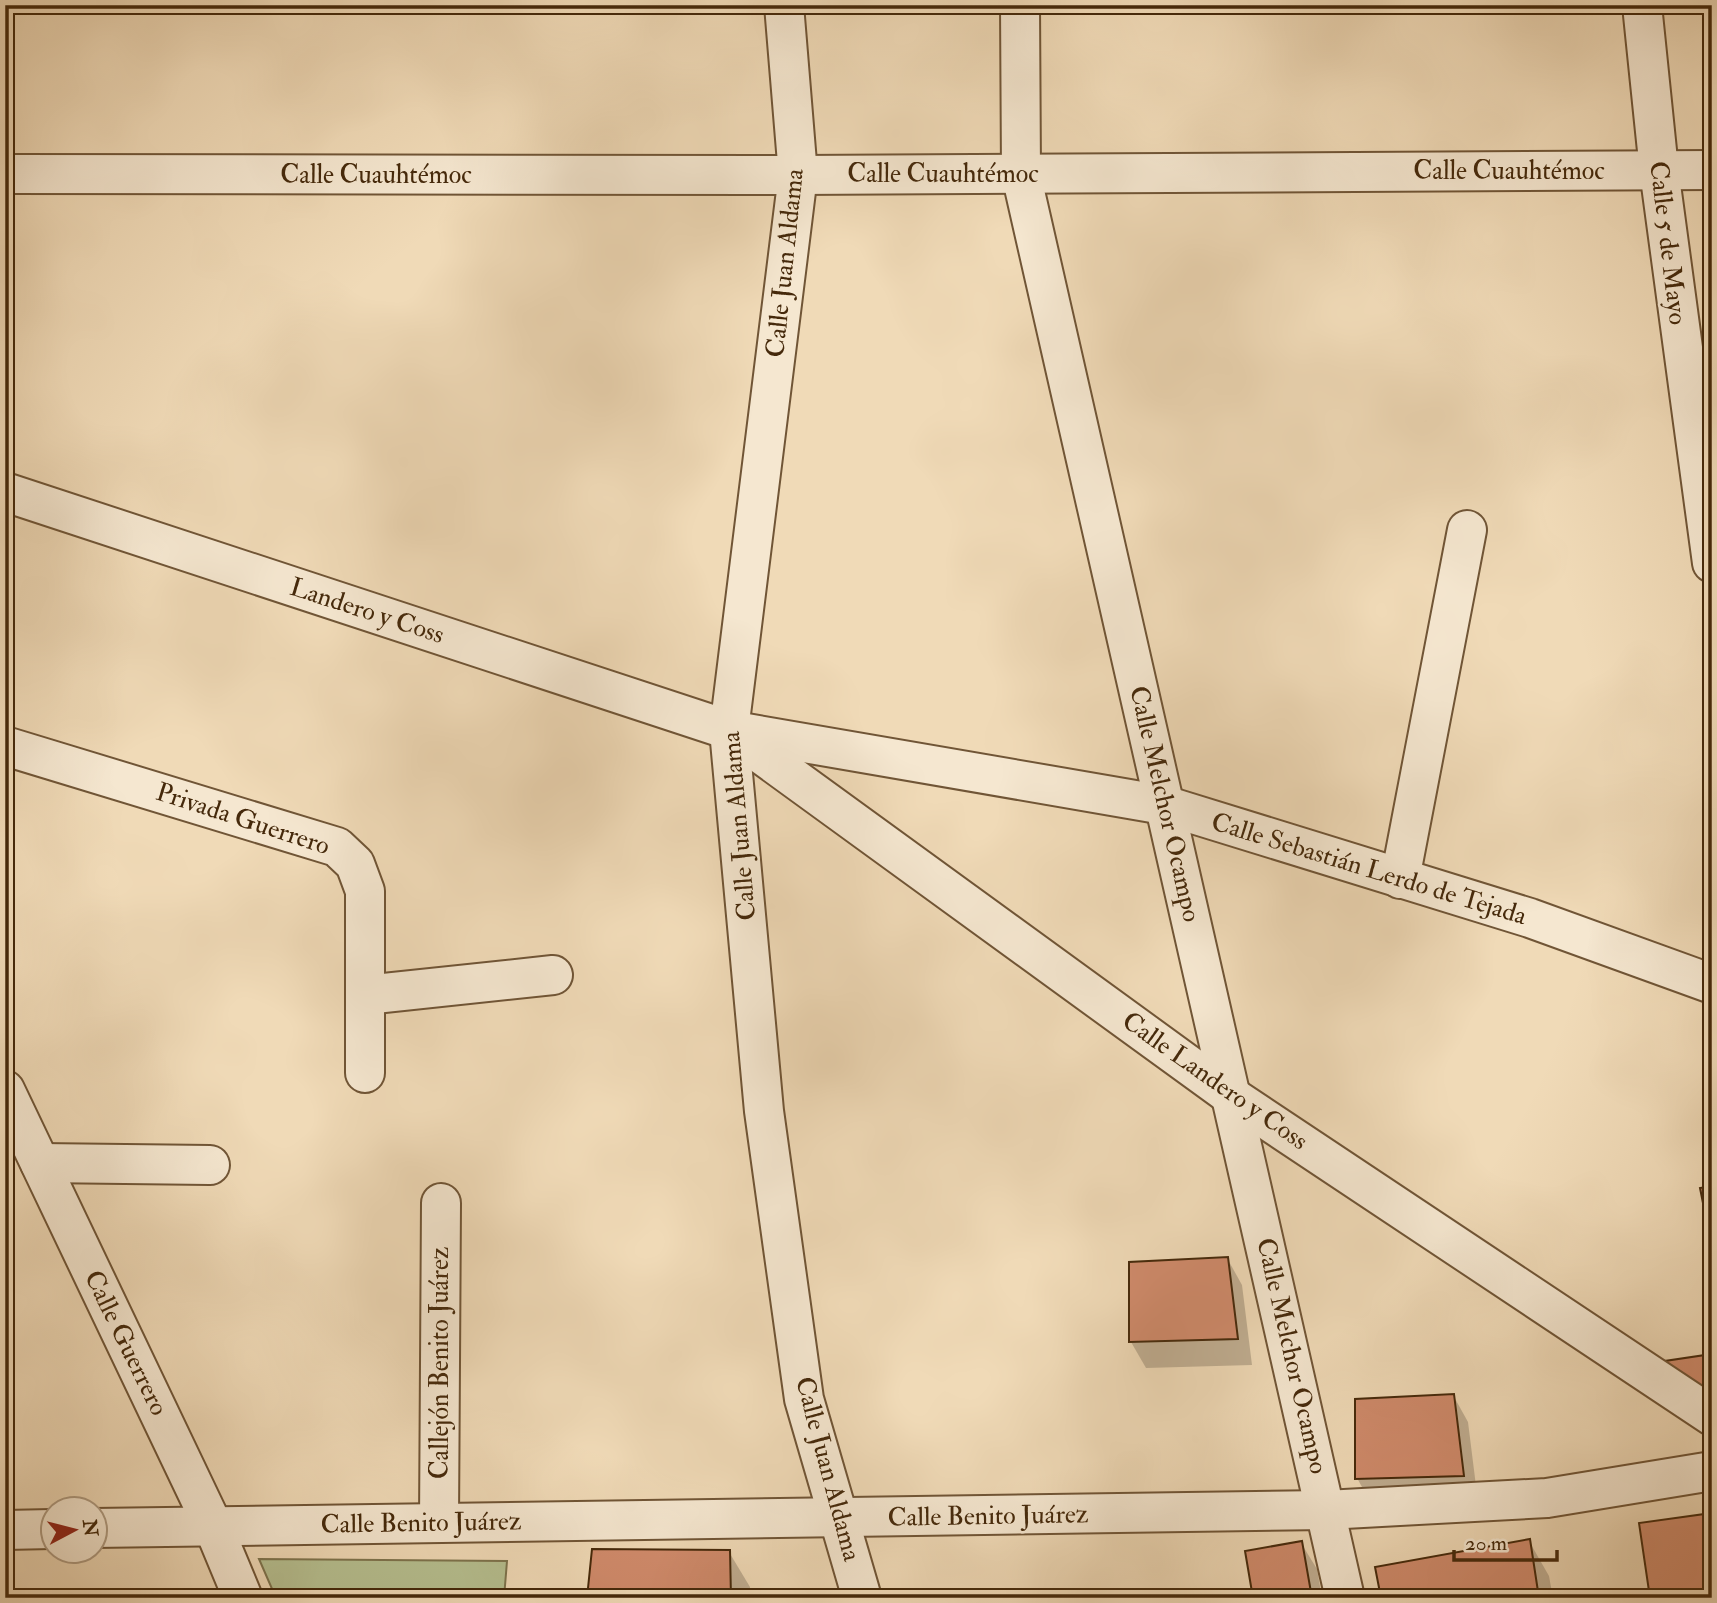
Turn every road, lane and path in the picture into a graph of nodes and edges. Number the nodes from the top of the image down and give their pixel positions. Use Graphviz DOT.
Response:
graph roads {
  1 [pos="784,5"];
  2 [pos="1020,5"];
  3 [pos="1642,5"];
  4 [pos="1659,170"];
  5 [pos="1712,170"];
  6 [pos="5,174"];
  7 [pos="1021,174"];
  8 [pos="799,175"];
  9 [pos="1704,469"];
  10 [pos="5,492"];
  11 [pos="1467,530"];
  12 [pos="1712,563"];
  13 [pos="729,730"];
  14 [pos="5,746"];
  15 [pos="1164,805"];
  16 [pos="1400,879"];
  17 [pos="552,975"];
  18 [pos="1712,984"];
  19 [pos="366,995"];
  20 [pos="365,1073"];
  21 [pos="5,1090"];
  22 [pos="1234,1098"];
  23 [pos="40,1163"];
  24 [pos="210,1165"];
  25 [pos="442,1203"];
  26 [pos="1712,1416"];
  27 [pos="1712,1471"];
  28 [pos="1326,1510"];
  29 [pos="841,1518"];
  30 [pos="439,1523"];
  31 [pos="214,1526"];
  32 [pos="108,1528"];
  33 [pos="38,1529"];
  34 [pos="5,1530"];
  35 [pos="243,1598"];
  36 [pos="862,1598"];
  37 [pos="1345,1598"];
  1 -- 8 [label="street, Calle Juan Aldama"];
  2 -- 7 [label="street, Calle Melchor Ocampo"];
  3 -- 4 [label="street, Calle 5 de Mayo"];
  4 -- 5 [label="street, Calle Cuauhtémoc"];
  4 -- 7 [label="street, Calle Cuauhtémoc"];
  4 -- 9 [label="street, Calle 5 de Mayo"];
  6 -- 8 [label="street, Calle Cuauhtémoc"];
  7 -- 8 [label="street, Calle Cuauhtémoc"];
  7 -- 15 [label="street, Calle Melchor Ocampo"];
  8 -- 13 [label="street, Calle Juan Aldama"];
  9 -- 12 [label="street, Calle 5 de Mayo"];
  10 -- 13 [label="street, Landero y Coss"];
  11 -- 16 [label="street"];
  13 -- 15 [label="street, Calle Sebastián Lerdo de Tejada"];
  13 -- 22 [label="street, Calle Landero y Coss"];
  13 -- 29 [label="street, Calle Juan Aldama"];
  14 -- 19 [label="street, Privada Guerrero"];
  15 -- 16 [label="street, Calle Sebastián Lerdo de Tejada"];
  15 -- 22 [label="street, Calle Melchor Ocampo"];
  16 -- 18 [label="street, Calle Sebastián Lerdo de Tejada"];
  17 -- 19 [label="street"];
  19 -- 20 [label="street, Privada Guerrero"];
  21 -- 23 [label="street, Calle Guerrero"];
  22 -- 26 [label="street, Calle Landero y Coss"];
  22 -- 28 [label="street, Calle Melchor Ocampo"];
  23 -- 24 [label="street"];
  23 -- 31 [label="street, Calle Guerrero"];
  25 -- 30 [label="street, Callejón Benito Juárez"];
  27 -- 28 [label="street, Calle Benito Juárez"];
  28 -- 29 [label="street, Calle Benito Juárez"];
  28 -- 37 [label="street, Calle Melchor Ocampo"];
  29 -- 30 [label="street, Calle Benito Juárez"];
  29 -- 36 [label="street, Calle Juan Aldama"];
  30 -- 31 [label="street, Calle Benito Juárez"];
  31 -- 32 [label="street, Calle Benito Juárez"];
  31 -- 35 [label="street, Calle Guerrero"];
  33 -- 34 [label="street"];
}
